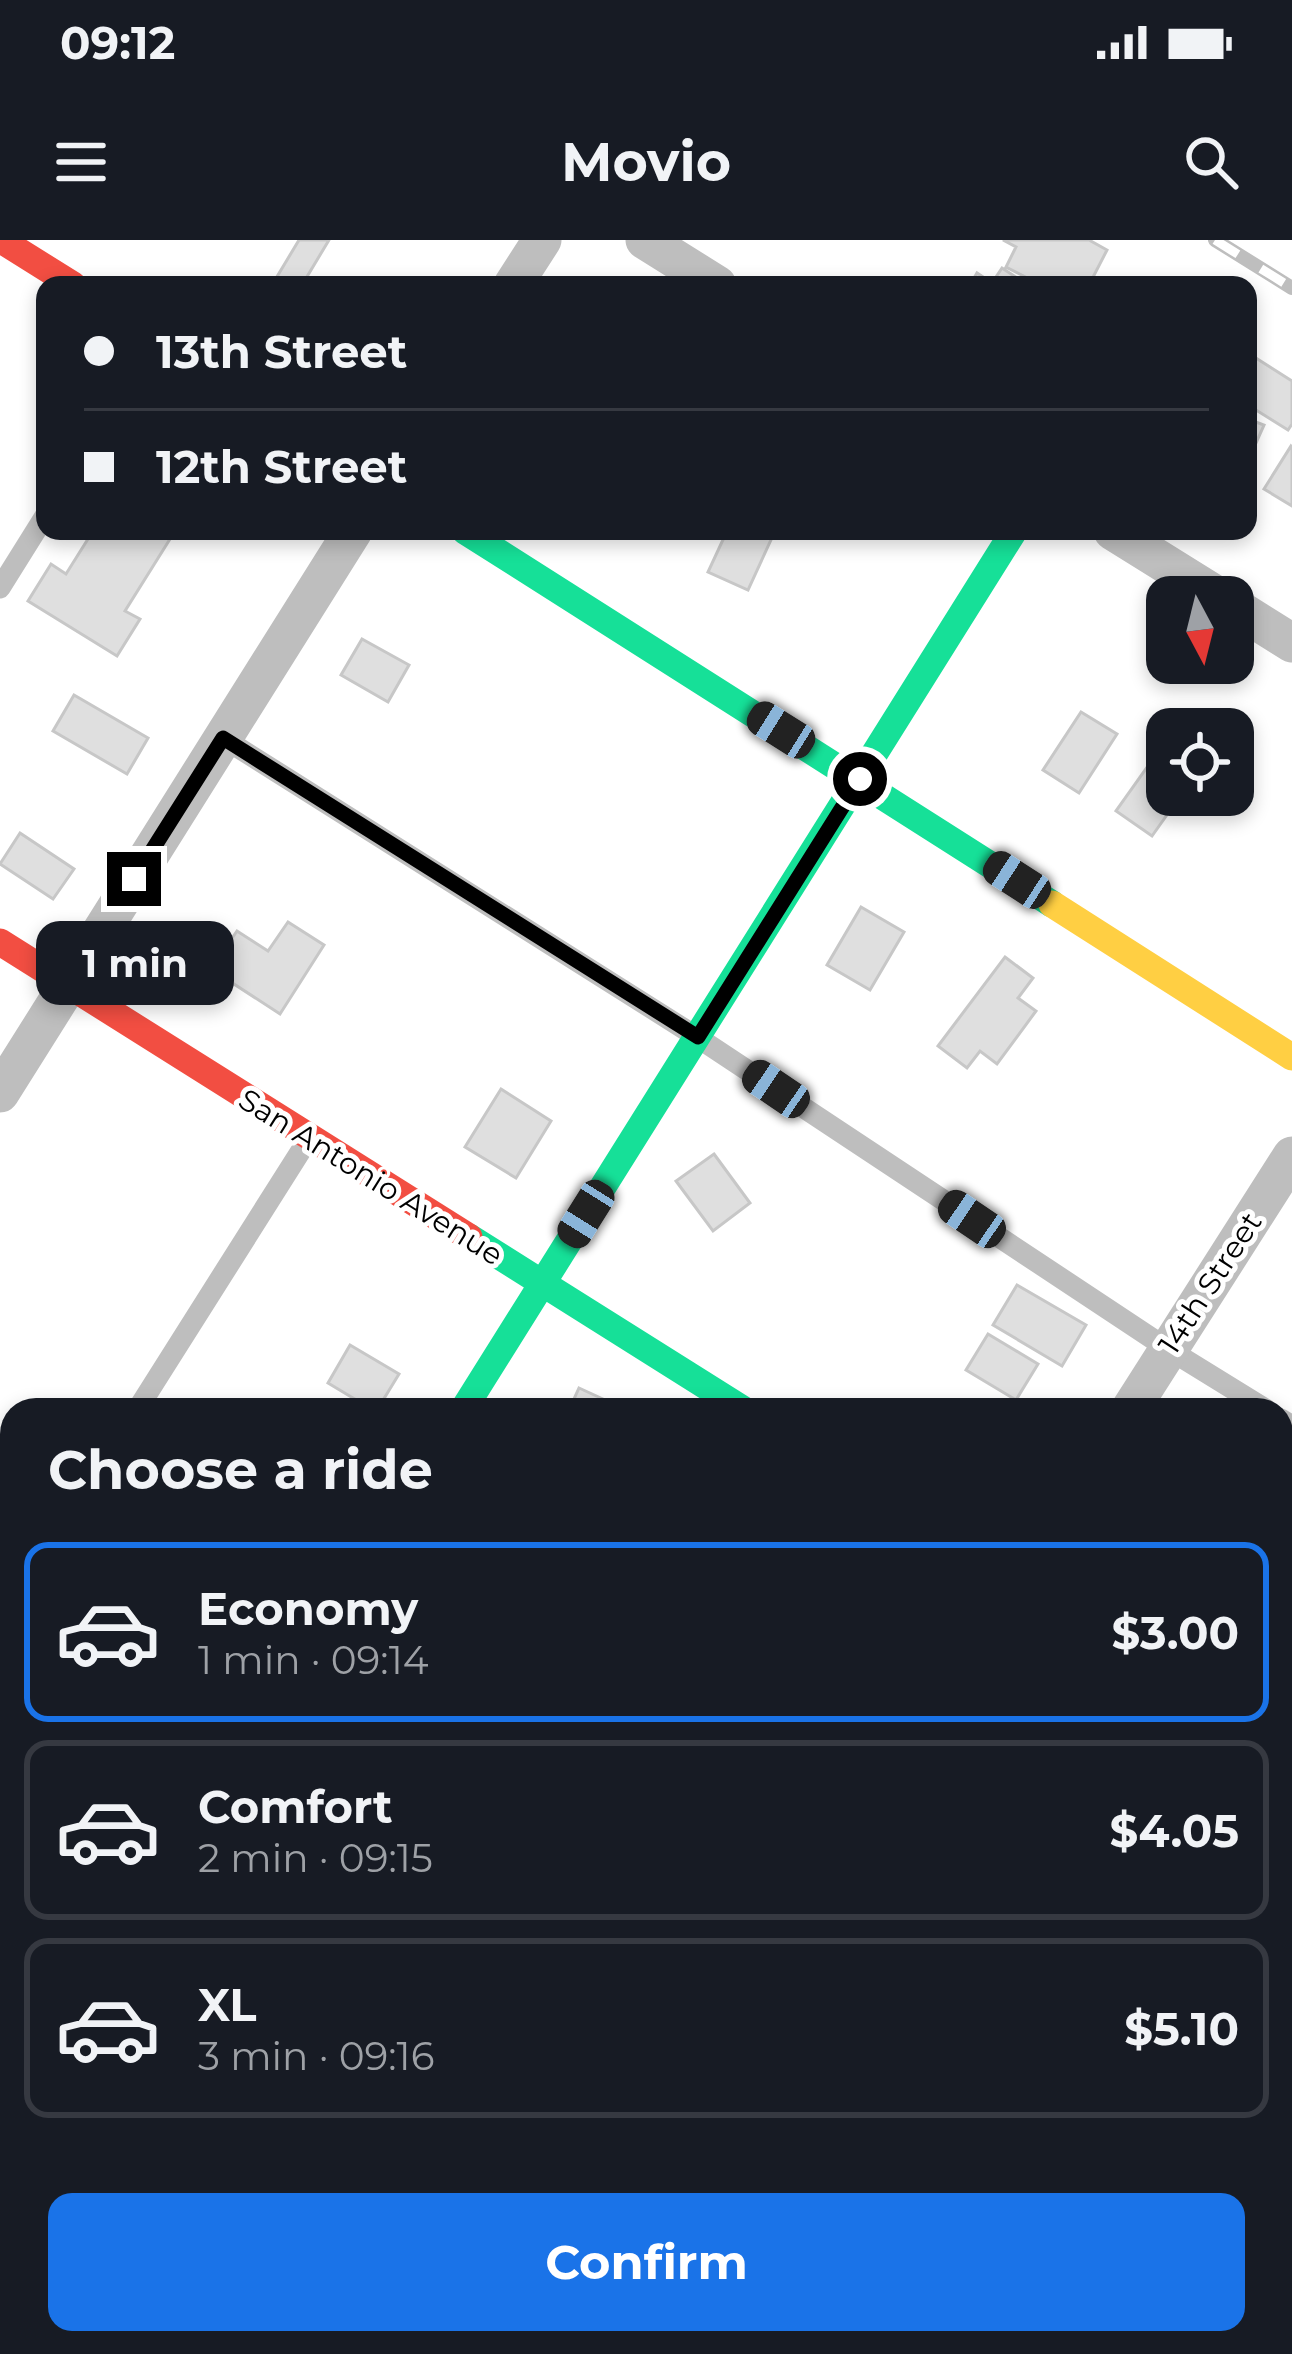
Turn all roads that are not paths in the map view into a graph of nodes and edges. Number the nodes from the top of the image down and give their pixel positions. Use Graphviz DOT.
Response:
graph roads {
  1 [pos="2,240"];
  2 [pos="542,240"];
  3 [pos="645,240"];
  4 [pos="59,276"];
  5 [pos="519,276"];
  6 [pos="703,276"];
  7 [pos="36,530"];
  8 [pos="347,540"];
  9 [pos="479,540"];
  10 [pos="1008,540"];
  11 [pos="1127,540"];
  12 [pos="1185,576"];
  13 [pos="0,588"];
  14 [pos="1254,619"];
  15 [pos="1292,643"];
  16 [pos="223,738"];
  17 [pos="860,779"];
  18 [pos="0,942"];
  19 [pos="68,985"];
  20 [pos="698,1037"];
  21 [pos="1292,1057"];
  22 [pos="0,1093"];
  23 [pos="309,1137"];
  24 [pos="1292,1156"];
  25 [pos="542,1285"];
  26 [pos="1168,1349"];
  27 [pos="145,1398"];
  28 [pos="471,1398"];
  29 [pos="725,1398"];
  30 [pos="1137,1398"];
  31 [pos="1248,1398"];
  1 -- 4 [label="street"];
  2 -- 5 [label="street"];
  3 -- 6 [label="street"];
  7 -- 13 [label="lane"];
  8 -- 16 [label="street"];
  9 -- 17 [label="street"];
  10 -- 17 [label="street"];
  11 -- 12 [label="street"];
  14 -- 15 [label="street"];
  16 -- 19 [label="street"];
  16 -- 20 [label="lane"];
  17 -- 20 [label="street"];
  17 -- 21 [label="street"];
  18 -- 19 [label="street, San Antonio Avenue"];
  19 -- 22 [label="street"];
  19 -- 23 [label="street, San Antonio Avenue"];
  20 -- 25 [label="street"];
  20 -- 26 [label="lane"];
  23 -- 25 [label="street, San Antonio Avenue"];
  23 -- 27 [label="lane"];
  24 -- 26 [label="street, 14th Street"];
  25 -- 28 [label="street"];
  25 -- 29 [label="street, San Antonio Avenue"];
  26 -- 30 [label="street, 14th Street"];
  26 -- 31 [label="lane"];
}
